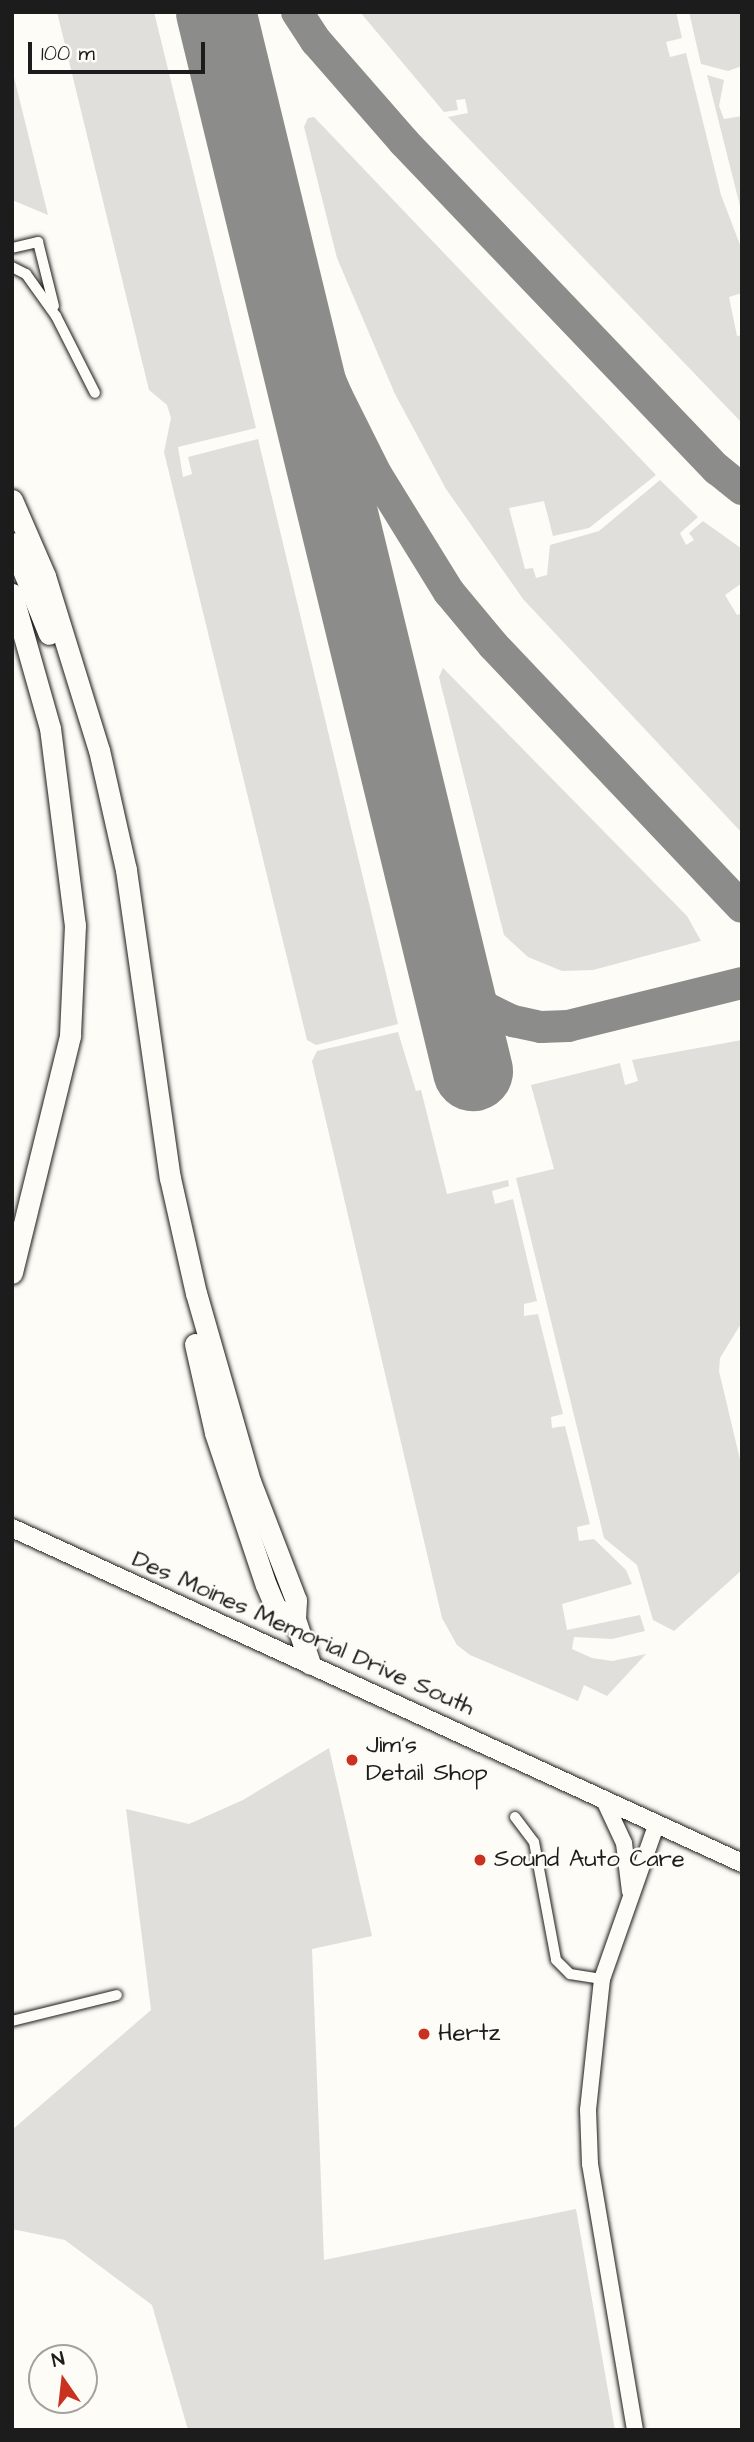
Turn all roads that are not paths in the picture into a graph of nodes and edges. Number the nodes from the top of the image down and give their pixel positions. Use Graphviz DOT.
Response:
graph roads {
  1 [pos="12,248"];
  2 [pos="12,267"];
  3 [pos="56,316"];
  4 [pos="95,393"];
  5 [pos="12,500"];
  6 [pos="12,542"];
  7 [pos="12,594"];
  8 [pos="12,1273"];
  9 [pos="12,1528"];
  10 [pos="295,1619"];
  11 [pos="310,1664"];
  12 [pos="603,1798"];
  13 [pos="515,1817"];
  14 [pos="657,1823"];
  15 [pos="742,1863"];
  16 [pos="631,1898"];
  17 [pos="602,1979"];
  18 [pos="117,1995"];
  19 [pos="12,2021"];
  20 [pos="635,2430"];
  1 -- 3 [label="street"];
  2 -- 3 [label="street"];
  3 -- 4 [label="street"];
  5 -- 10 [label="highway"];
  6 -- 10 [label="highway"];
  7 -- 8 [label="highway"];
  9 -- 11 [label="main road, Des Moines Memorial Drive South"];
  10 -- 11 [label="highway"];
  11 -- 12 [label="main road, Des Moines Memorial Drive South"];
  12 -- 14 [label="main road, Des Moines Memorial Drive South"];
  12 -- 16 [label="main road"];
  13 -- 17 [label="street"];
  14 -- 15 [label="main road, Des Moines Memorial Drive South"];
  14 -- 16 [label="main road"];
  16 -- 17 [label="main road"];
  17 -- 20 [label="main road"];
  18 -- 19 [label="street"];
}
